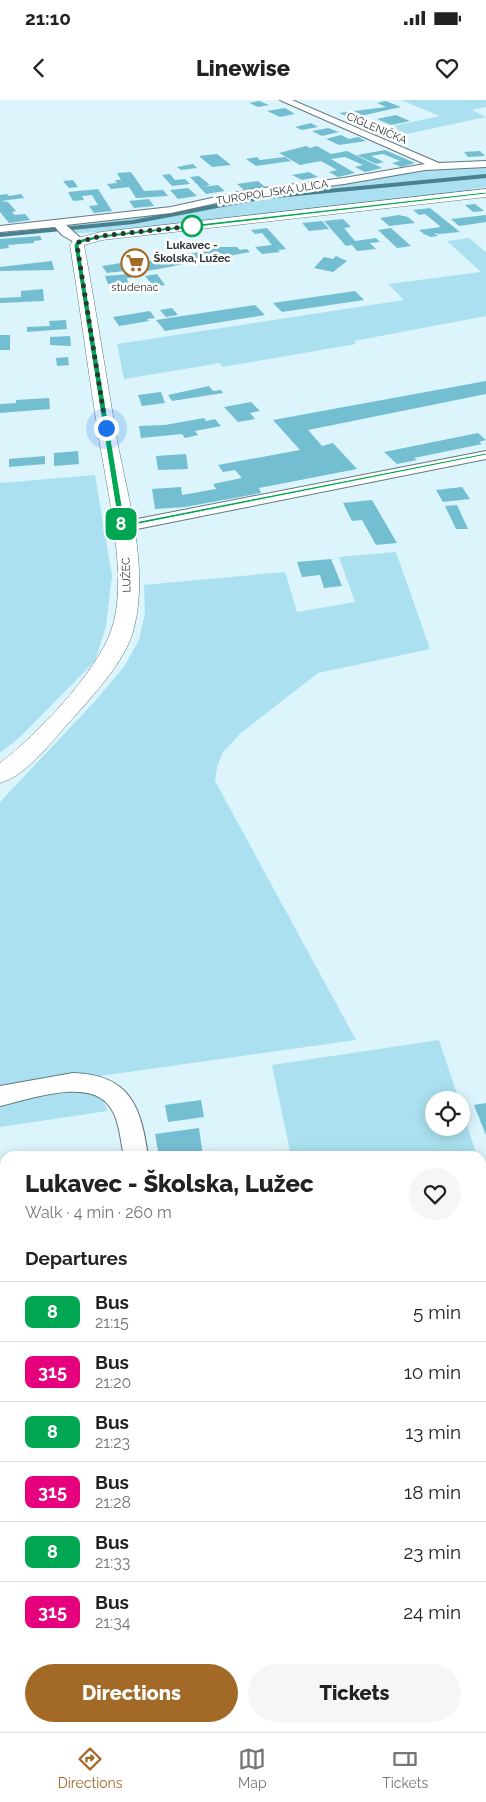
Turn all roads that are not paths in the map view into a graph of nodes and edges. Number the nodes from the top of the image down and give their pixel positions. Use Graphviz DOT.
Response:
graph roads {
  1 [pos="284,100"];
  2 [pos="486,164"];
  3 [pos="435,165"];
  4 [pos="486,193"];
  5 [pos="0,229"];
  6 [pos="66,231"];
  7 [pos="486,455"];
  8 [pos="122,527"];
  9 [pos="0,776"];
  10 [pos="0,1096"];
  11 [pos="136,1151"];
  1 -- 3 [label="street, CIGLENIČKA"];
  2 -- 3 [label="street, TUROPOLJSKA ULICA"];
  3 -- 6 [label="street, TUROPOLJSKA ULICA"];
  4 -- 6 [label="street"];
  5 -- 6 [label="street, TUROPOLJSKA ULICA"];
  6 -- 8 [label="street, LUŽEC"];
  7 -- 8 [label="street"];
  8 -- 9 [label="street, LUŽEC"];
  10 -- 11 [label="street"];
}
